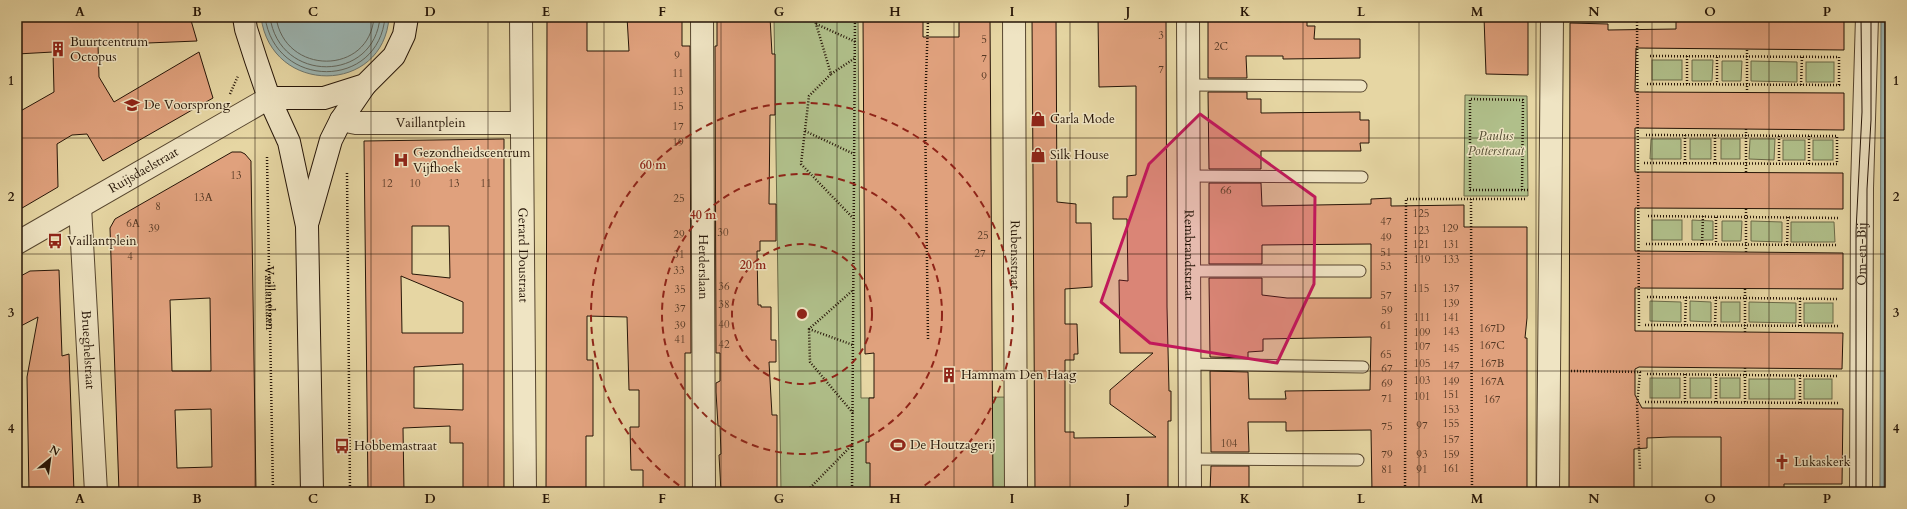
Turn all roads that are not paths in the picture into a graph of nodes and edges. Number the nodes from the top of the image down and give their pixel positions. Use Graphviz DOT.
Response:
graph roads {
  1 [pos="244,17"];
  2 [pos="407,17"];
  3 [pos="521,17"];
  4 [pos="702,17"];
  5 [pos="1188,17"];
  6 [pos="1867,17"];
  7 [pos="1014,18"];
  8 [pos="1552,18"];
  9 [pos="1188,85"];
  10 [pos="365,86"];
  11 [pos="1361,86"];
  12 [pos="270,98"];
  13 [pos="342,120"];
  14 [pos="521,123"];
  15 [pos="1189,176"];
  16 [pos="1362,177"];
  17 [pos="80,207"];
  18 [pos="307,226"];
  19 [pos="17,243"];
  20 [pos="1360,270"];
  21 [pos="1189,272"];
  22 [pos="1189,364"];
  23 [pos="1363,366"];
  24 [pos="1190,459"];
  25 [pos="1358,460"];
  26 [pos="96,492"];
  27 [pos="312,492"];
  28 [pos="525,492"];
  29 [pos="704,492"];
  30 [pos="1016,492"];
  31 [pos="1190,492"];
  32 [pos="1548,492"];
  33 [pos="1861,492"];
  1 -- 12 [label="street"];
  2 -- 10 [label="street"];
  3 -- 14 [label="street, Gerard Doustraat"];
  4 -- 29 [label="street, Herderslaan"];
  5 -- 9 [label="street, Rembrandtstraat"];
  6 -- 33 [label="street, Om-en-Bij"];
  7 -- 30 [label="street, Rubensstraat"];
  8 -- 32 [label="street"];
  9 -- 11 [label="lane"];
  9 -- 15 [label="street, Rembrandtstraat"];
  10 -- 12 [label="street"];
  10 -- 13 [label="street"];
  12 -- 17 [label="street, Ruijsdaelstraat"];
  12 -- 18 [label="street"];
  13 -- 14 [label="street, Vaillantplein"];
  13 -- 18 [label="street"];
  14 -- 28 [label="street, Gerard Doustraat"];
  15 -- 16 [label="lane"];
  15 -- 21 [label="street, Rembrandtstraat"];
  17 -- 19 [label="street, Ruijsdaelstraat"];
  17 -- 26 [label="street, Brueghelstraat"];
  18 -- 27 [label="street"];
  20 -- 21 [label="lane"];
  21 -- 22 [label="street, Rembrandtstraat"];
  22 -- 23 [label="lane"];
  22 -- 24 [label="street, Rembrandtstraat"];
  24 -- 25 [label="lane"];
  24 -- 31 [label="street, Rembrandtstraat"];
}
